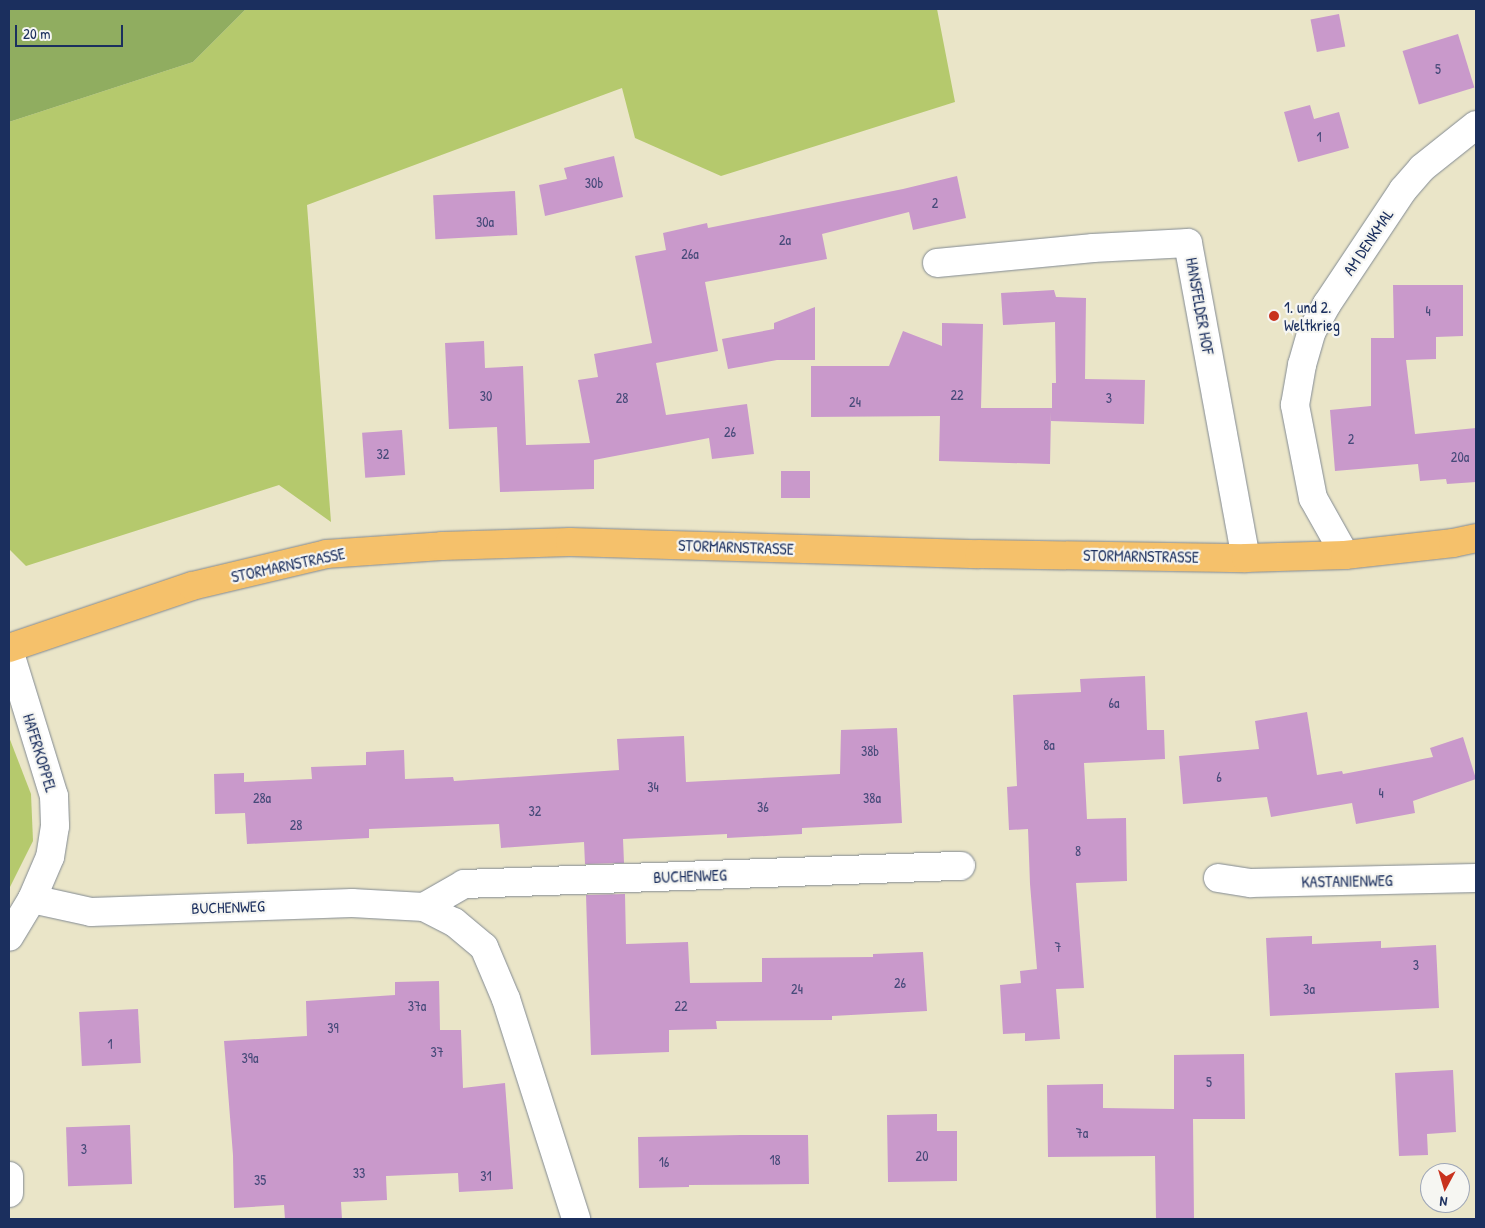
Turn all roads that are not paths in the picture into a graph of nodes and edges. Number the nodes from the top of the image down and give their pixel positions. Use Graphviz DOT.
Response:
graph roads {
  1 [pos="1476,125"];
  2 [pos="937,263"];
  3 [pos="1476,538"];
  4 [pos="1345,555"];
  5 [pos="1246,558"];
  6 [pos="9,649"];
  7 [pos="961,866"];
  8 [pos="1218,878"];
  9 [pos="1476,878"];
  10 [pos="32,899"];
  11 [pos="424,907"];
  12 [pos="9,937"];
  13 [pos="9,1176"];
  14 [pos="9,1193"];
  15 [pos="576,1219"];
  1 -- 4 [label="street, AM DENKMAL"];
  2 -- 5 [label="street, HANSFELDER HOF"];
  3 -- 4 [label="main road, STORMARNSTRASSE"];
  4 -- 5 [label="main road, STORMARNSTRASSE"];
  5 -- 6 [label="main road, STORMARNSTRASSE"];
  6 -- 10 [label="street, HAFERKOPPEL"];
  7 -- 11 [label="street, BUCHENWEG"];
  8 -- 9 [label="street, KASTANIENWEG"];
  10 -- 11 [label="street, BUCHENWEG"];
  10 -- 12 [label="street, HAFERKOPPEL"];
  11 -- 15 [label="street, BUCHENWEG"];
  13 -- 14 [label="street"];
}
